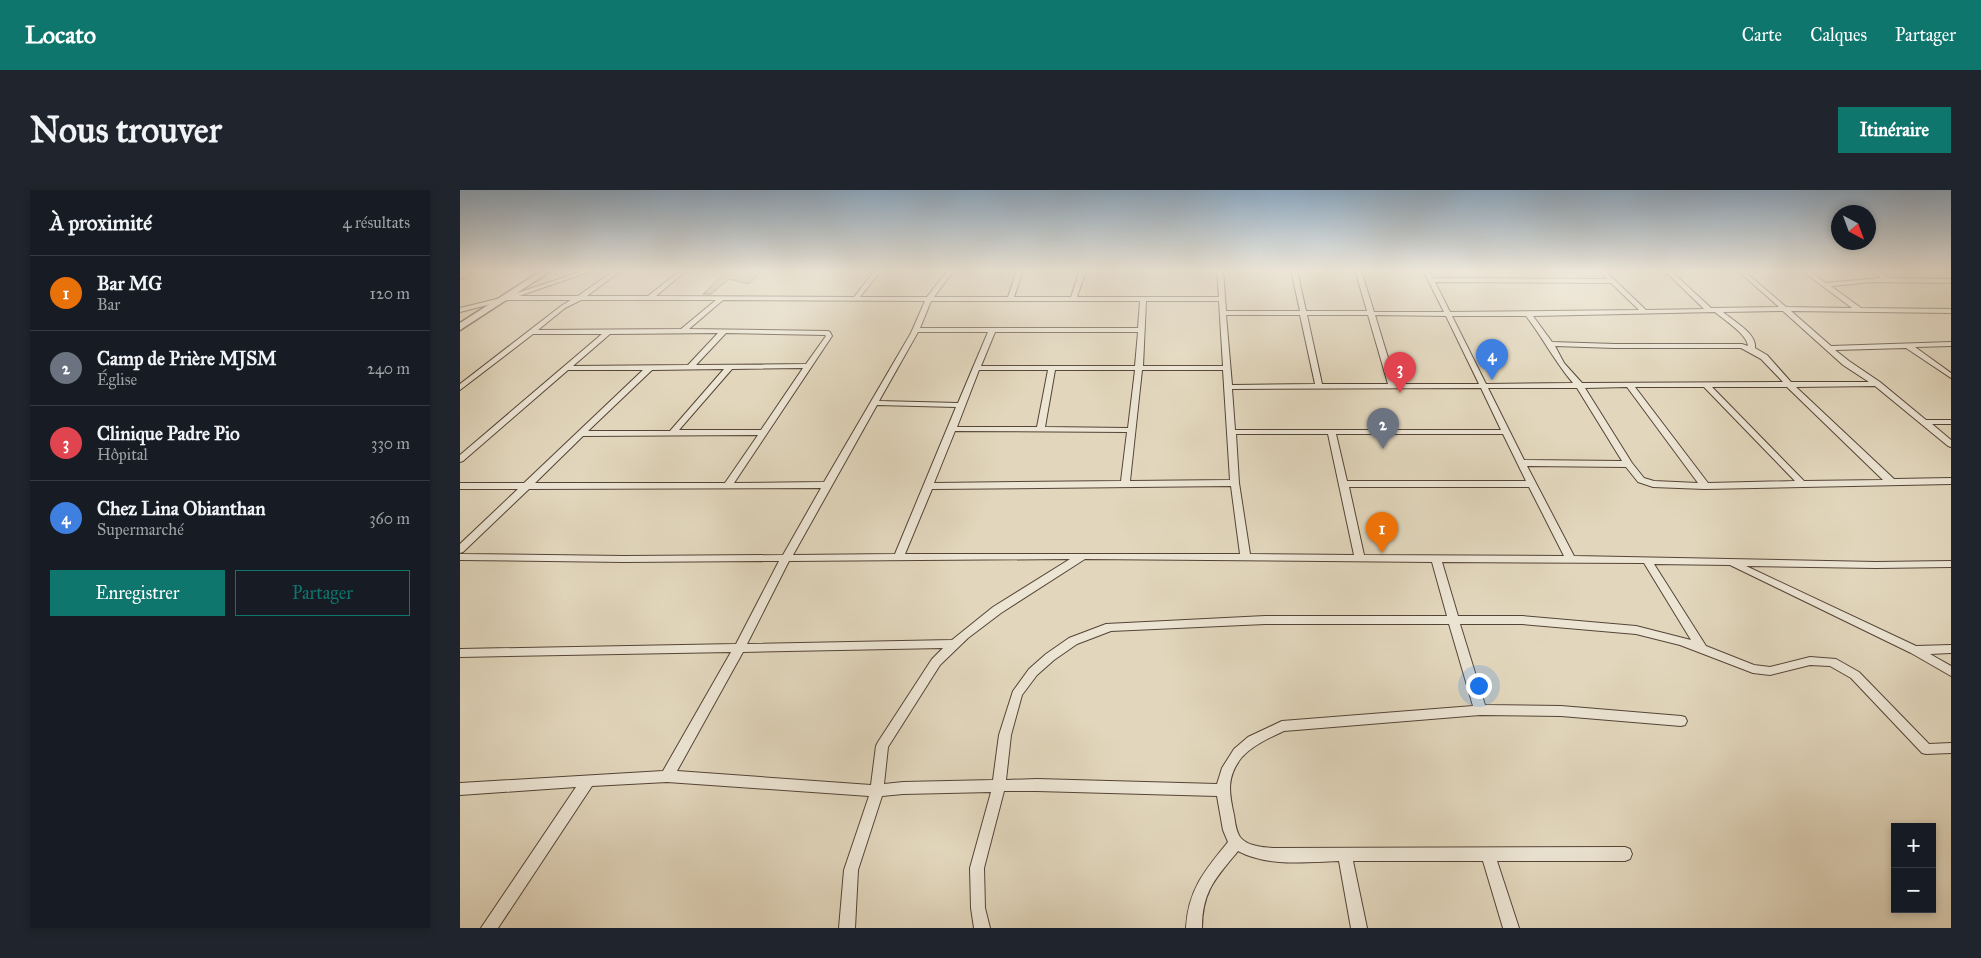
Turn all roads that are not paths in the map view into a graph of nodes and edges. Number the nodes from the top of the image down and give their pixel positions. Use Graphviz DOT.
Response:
graph roads {
  1 [pos="482,304"];
  2 [pos="497,304"];
  3 [pos="568,304"];
  4 [pos="715,304"];
  5 [pos="926,304"];
  6 [pos="1143,304"];
  7 [pos="1222,304"];
  8 [pos="1301,304"];
  9 [pos="1369,304"];
  10 [pos="1443,304"];
  11 [pos="1637,304"];
  12 [pos="1706,304"];
  13 [pos="1782,304"];
  14 [pos="1852,304"];
  15 [pos="1787,309"];
  16 [pos="460,310"];
  17 [pos="1712,310"];
  18 [pos="1644,311"];
  19 [pos="1861,311"];
  20 [pos="1303,312"];
  21 [pos="1951,312"];
  22 [pos="1223,313"];
  23 [pos="1372,313"];
  24 [pos="1447,313"];
  25 [pos="1528,314"];
  26 [pos="460,327"];
  27 [pos="916,330"];
  28 [pos="992,330"];
  29 [pos="1141,330"];
  30 [pos="683,331"];
  31 [pos="724,331"];
  32 [pos="532,332"];
  33 [pos="608,332"];
  34 [pos="1550,344"];
  35 [pos="1951,344"];
  36 [pos="1907,345"];
  37 [pos="1751,348"];
  38 [pos="1831,348"];
  39 [pos="808,366"];
  40 [pos="650,367"];
  41 [pos="690,367"];
  42 [pos="730,367"];
  43 [pos="566,368"];
  44 [pos="977,368"];
  45 [pos="1052,368"];
  46 [pos="1139,368"];
  47 [pos="1226,368"];
  48 [pos="1951,376"];
  49 [pos="1789,384"];
  50 [pos="1877,384"];
  51 [pos="1706,385"];
  52 [pos="1485,386"];
  53 [pos="1580,386"];
  54 [pos="1629,386"];
  55 [pos="1230,387"];
  56 [pos="1319,387"];
  57 [pos="1393,387"];
  58 [pos="460,388"];
  59 [pos="873,403"];
  60 [pos="962,405"];
  61 [pos="1924,422"];
  62 [pos="1951,422"];
  63 [pos="952,429"];
  64 [pos="1041,430"];
  65 [pos="1130,430"];
  66 [pos="763,432"];
  67 [pos="1233,432"];
  68 [pos="1506,432"];
  69 [pos="672,433"];
  70 [pos="1332,433"];
  71 [pos="582,434"];
  72 [pos="1951,444"];
  73 [pos="460,459"];
  74 [pos="1522,463"];
  75 [pos="1628,464"];
  76 [pos="1951,481"];
  77 [pos="1892,482"];
  78 [pos="1235,483"];
  79 [pos="1126,484"];
  80 [pos="1344,484"];
  81 [pos="1531,484"];
  82 [pos="1802,484"];
  83 [pos="828,485"];
  84 [pos="460,486"];
  85 [pos="527,486"];
  86 [pos="727,486"];
  87 [pos="929,486"];
  88 [pos="1705,486"];
  89 [pos="460,550"];
  90 [pos="1083,556"];
  91 [pos="460,557"];
  92 [pos="899,557"];
  93 [pos="1246,558"];
  94 [pos="1360,558"];
  95 [pos="785,559"];
  96 [pos="1436,559"];
  97 [pos="1571,560"];
  98 [pos="1647,560"];
  99 [pos="1728,561"];
  100 [pos="1951,564"];
  101 [pos="1455,621"];
  102 [pos="955,644"];
  103 [pos="740,647"];
  104 [pos="1702,649"];
  105 [pos="1951,649"];
  106 [pos="1915,650"];
  107 [pos="460,653"];
  108 [pos="1951,672"];
  109 [pos="1480,710"];
  110 [pos="1681,721"];
  111 [pos="1951,748"];
  112 [pos="667,776"];
  113 [pos="588,781"];
  114 [pos="999,787"];
  115 [pos="460,790"];
  116 [pos="1222,790"];
  117 [pos="877,791"];
  118 [pos="1236,843"];
  119 [pos="1345,854"];
  120 [pos="1488,854"];
  121 [pos="1625,854"];
  122 [pos="489,928"];
  123 [pos="847,928"];
  124 [pos="982,928"];
  125 [pos="1194,928"];
  126 [pos="1359,928"];
  127 [pos="1511,928"];
  1 -- 16 [label="street"];
  2 -- 26 [label="street"];
  3 -- 32 [label="street"];
  4 -- 30 [label="street"];
  5 -- 27 [label="street"];
  6 -- 29 [label="street"];
  7 -- 22 [label="street"];
  8 -- 20 [label="street"];
  9 -- 23 [label="street"];
  10 -- 24 [label="street"];
  11 -- 18 [label="street"];
  12 -- 17 [label="street"];
  13 -- 15 [label="street"];
  14 -- 19 [label="street"];
  15 -- 17 [label="street"];
  15 -- 19 [label="street"];
  15 -- 38 [label="street"];
  17 -- 18 [label="street"];
  17 -- 37 [label="street"];
  18 -- 25 [label="street"];
  19 -- 21 [label="street"];
  20 -- 22 [label="street"];
  20 -- 23 [label="street"];
  20 -- 56 [label="street"];
  22 -- 47 [label="street"];
  23 -- 24 [label="street"];
  23 -- 57 [label="street"];
  24 -- 25 [label="street"];
  24 -- 52 [label="street"];
  25 -- 34 [label="street"];
  27 -- 28 [label="street"];
  27 -- 59 [label="street"];
  28 -- 29 [label="street"];
  28 -- 44 [label="street"];
  29 -- 46 [label="street"];
  30 -- 31 [label="street"];
  30 -- 33 [label="street"];
  31 -- 39 [label="street"];
  31 -- 41 [label="street"];
  32 -- 33 [label="street"];
  32 -- 58 [label="street"];
  33 -- 43 [label="street"];
  34 -- 37 [label="street"];
  34 -- 53 [label="street"];
  35 -- 36 [label="street"];
  36 -- 38 [label="street"];
  36 -- 48 [label="street"];
  37 -- 49 [label="street"];
  38 -- 50 [label="street"];
  39 -- 42 [label="street"];
  39 -- 66 [label="street"];
  40 -- 41 [label="street"];
  40 -- 43 [label="street"];
  40 -- 71 [label="street"];
  41 -- 42 [label="street"];
  42 -- 69 [label="street"];
  43 -- 73 [label="street"];
  44 -- 45 [label="street"];
  44 -- 60 [label="street"];
  45 -- 46 [label="street"];
  45 -- 64 [label="street"];
  46 -- 47 [label="street"];
  46 -- 65 [label="street"];
  47 -- 55 [label="street"];
  49 -- 50 [label="street"];
  49 -- 51 [label="street"];
  49 -- 77 [label="street"];
  50 -- 61 [label="street"];
  51 -- 54 [label="street"];
  51 -- 82 [label="street"];
  52 -- 53 [label="street"];
  52 -- 57 [label="street"];
  52 -- 68 [label="street"];
  53 -- 54 [label="street"];
  53 -- 75 [label="street"];
  54 -- 88 [label="street"];
  55 -- 56 [label="street"];
  55 -- 67 [label="street"];
  56 -- 57 [label="street"];
  59 -- 60 [label="street"];
  59 -- 83 [label="street"];
  60 -- 63 [label="street"];
  61 -- 62 [label="street"];
  61 -- 72 [label="street"];
  63 -- 64 [label="street"];
  63 -- 87 [label="street"];
  64 -- 65 [label="street"];
  65 -- 79 [label="street"];
  66 -- 69 [label="street"];
  66 -- 86 [label="street"];
  67 -- 70 [label="street"];
  67 -- 78 [label="street"];
  68 -- 70 [label="street"];
  68 -- 74 [label="street"];
  69 -- 71 [label="street"];
  70 -- 80 [label="street"];
  71 -- 85 [label="street"];
  74 -- 75 [label="street"];
  74 -- 81 [label="street"];
  75 -- 88 [label="street"];
  76 -- 77 [label="street"];
  77 -- 82 [label="street"];
  78 -- 79 [label="street"];
  78 -- 93 [label="street"];
  79 -- 87 [label="street"];
  80 -- 81 [label="street"];
  80 -- 94 [label="street"];
  81 -- 97 [label="street"];
  82 -- 88 [label="street"];
  83 -- 86 [label="street"];
  83 -- 95 [label="street"];
  84 -- 85 [label="street"];
  85 -- 86 [label="street"];
  85 -- 89 [label="street"];
  87 -- 92 [label="street"];
  90 -- 92 [label="street"];
  90 -- 93 [label="street"];
  90 -- 102 [label="street"];
  91 -- 95 [label="street"];
  92 -- 95 [label="street"];
  93 -- 94 [label="street"];
  94 -- 96 [label="street"];
  95 -- 103 [label="street"];
  96 -- 97 [label="street"];
  96 -- 101 [label="street"];
  97 -- 98 [label="street"];
  98 -- 99 [label="street"];
  98 -- 104 [label="street"];
  99 -- 100 [label="street"];
  99 -- 106 [label="street"];
  101 -- 104 [label="street"];
  101 -- 109 [label="street"];
  101 -- 114 [label="street"];
  102 -- 103 [label="street"];
  102 -- 117 [label="street"];
  103 -- 107 [label="street"];
  103 -- 112 [label="street"];
  104 -- 111 [label="street"];
  105 -- 106 [label="street"];
  106 -- 108 [label="street"];
  109 -- 110 [label="street"];
  109 -- 116 [label="street"];
  112 -- 113 [label="street"];
  112 -- 117 [label="street"];
  113 -- 115 [label="street"];
  113 -- 122 [label="street"];
  114 -- 116 [label="street"];
  114 -- 117 [label="street"];
  114 -- 124 [label="street"];
  116 -- 118 [label="street"];
  117 -- 123 [label="street"];
  118 -- 119 [label="street"];
  118 -- 125 [label="street"];
  119 -- 120 [label="street"];
  119 -- 126 [label="street"];
  120 -- 121 [label="street"];
  120 -- 127 [label="street"];
}
